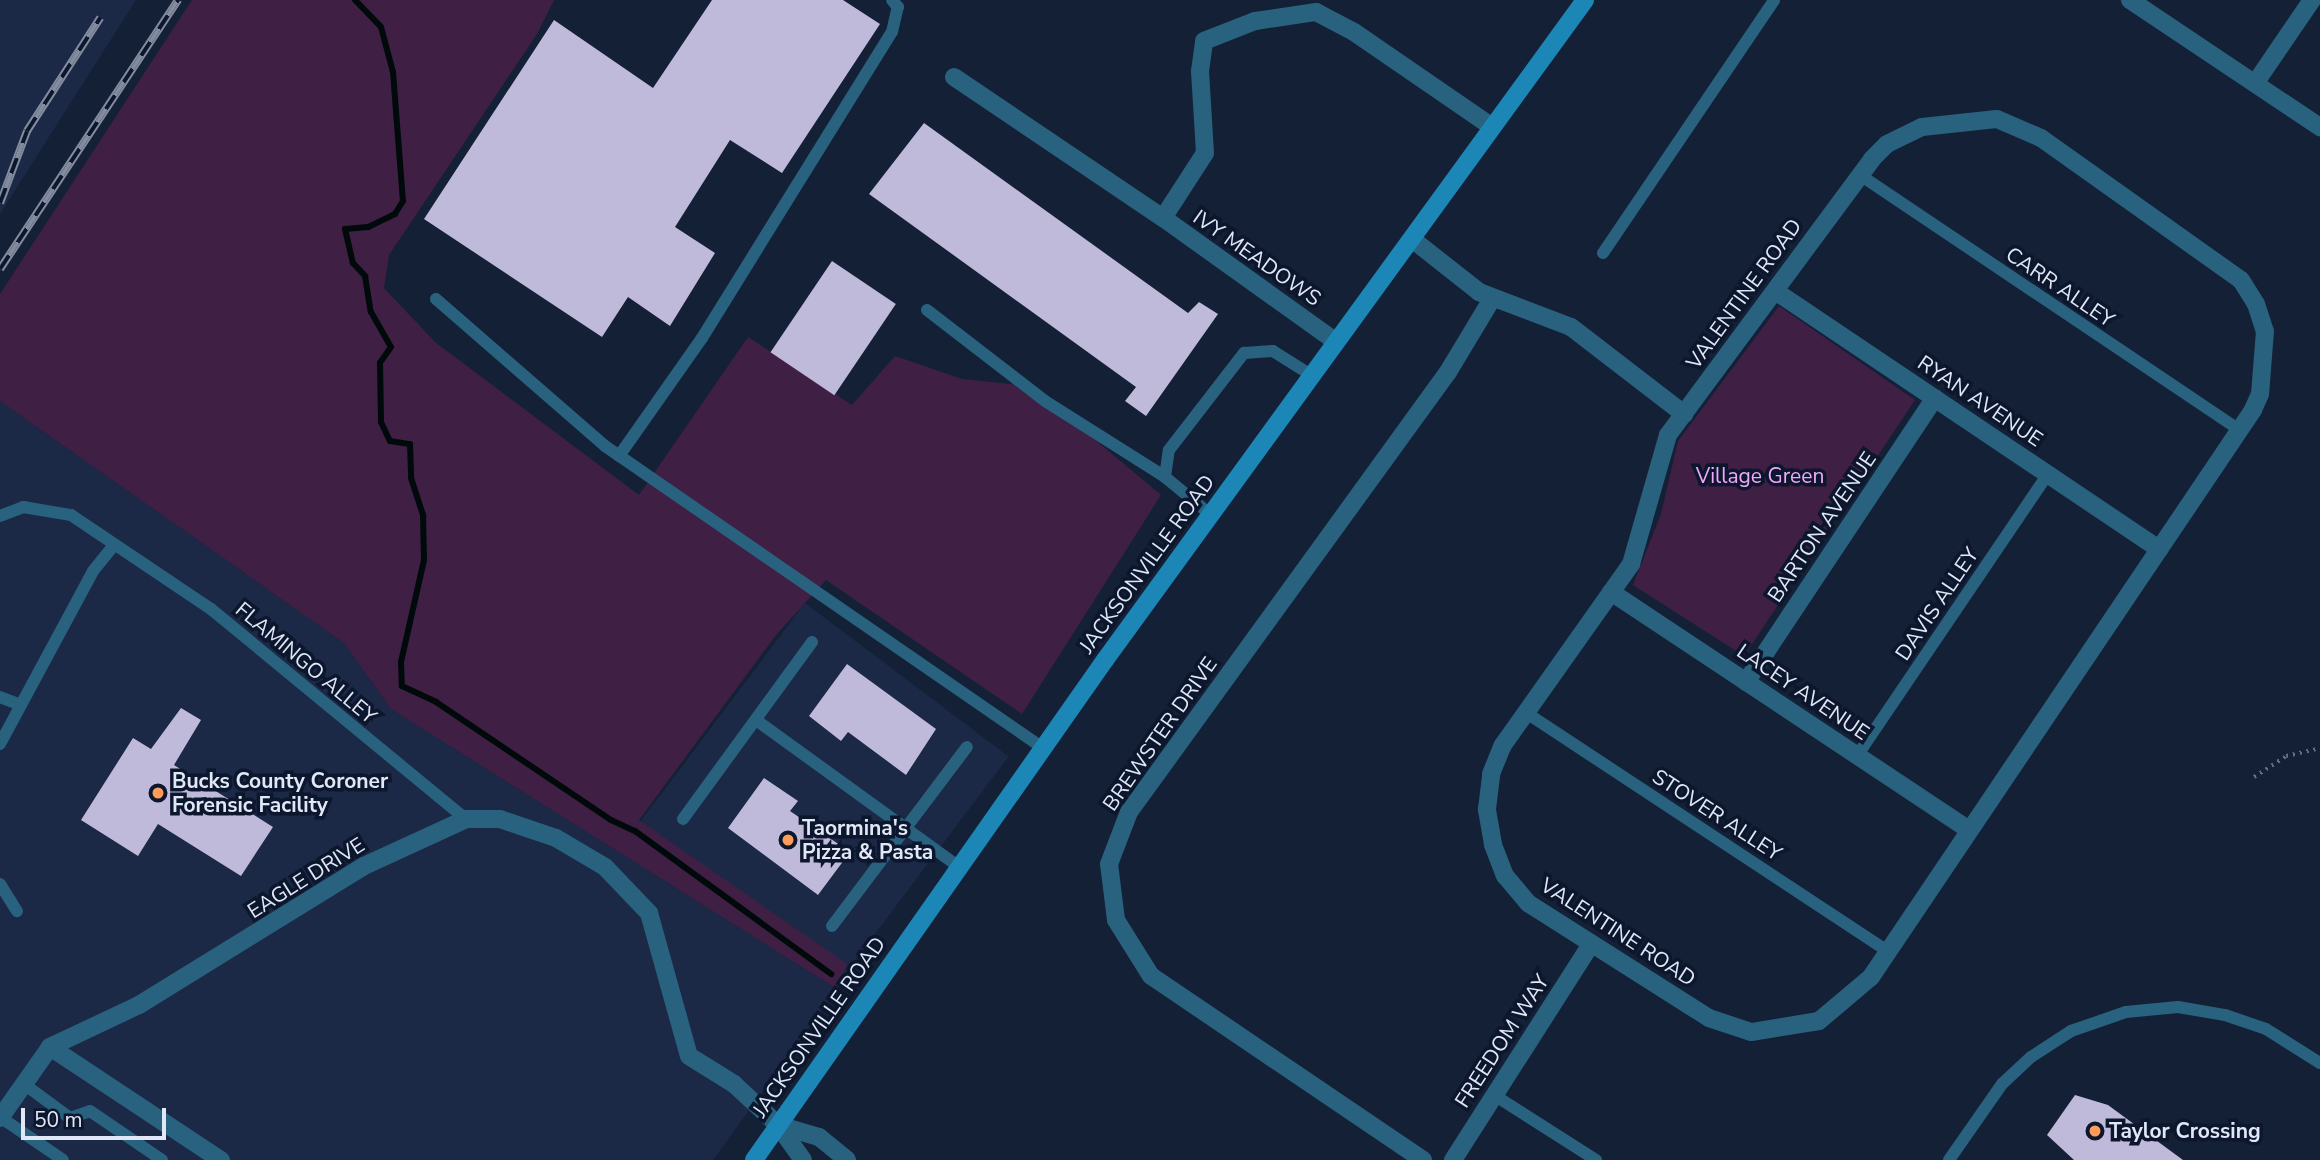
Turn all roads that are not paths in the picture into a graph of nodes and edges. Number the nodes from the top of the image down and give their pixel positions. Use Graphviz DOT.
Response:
graph roads {
  1 [pos="892,0"];
  2 [pos="1585,0"];
  3 [pos="1774,0"];
  4 [pos="2130,0"];
  5 [pos="2312,0"];
  6 [pos="954,77"];
  7 [pos="2256,82"];
  8 [pos="1491,126"];
  9 [pos="2320,127"];
  10 [pos="1860,175"];
  11 [pos="1163,218"];
  12 [pos="1412,239"];
  13 [pos="1603,253"];
  14 [pos="1775,291"];
  15 [pos="436,299"];
  16 [pos="1492,299"];
  17 [pos="927,310"];
  18 [pos="1335,341"];
  19 [pos="1311,375"];
  20 [pos="1935,398"];
  21 [pos="1684,414"];
  22 [pos="2239,430"];
  23 [pos="619,456"];
  24 [pos="2048,474"];
  25 [pos="1166,477"];
  26 [pos="1212,515"];
  27 [pos="0,516"];
  28 [pos="113,546"];
  29 [pos="2159,549"];
  30 [pos="1611,592"];
  31 [pos="812,642"];
  32 [pos="1746,682"];
  33 [pos="0,697"];
  34 [pos="21,705"];
  35 [pos="1525,712"];
  36 [pos="755,720"];
  37 [pos="0,744"];
  38 [pos="967,747"];
  39 [pos="1043,748"];
  40 [pos="1857,756"];
  41 [pos="466,819"];
  42 [pos="683,819"];
  43 [pos="907,829"];
  44 [pos="1969,830"];
  45 [pos="959,867"];
  46 [pos="0,884"];
  47 [pos="17,911"];
  48 [pos="832,926"];
  49 [pos="1590,946"];
  50 [pos="1888,951"];
  51 [pos="50,1047"];
  52 [pos="2320,1063"];
  53 [pos="24,1084"];
  54 [pos="1494,1095"];
  55 [pos="0,1117"];
  56 [pos="778,1125"];
  57 [pos="63,1160"];
  58 [pos="162,1160"];
  59 [pos="221,1160"];
  60 [pos="754,1160"];
  61 [pos="803,1160"];
  62 [pos="848,1160"];
  63 [pos="1423,1160"];
  64 [pos="1453,1160"];
  65 [pos="1596,1160"];
  66 [pos="1949,1160"];
  1 -- 23 [label="lane"];
  2 -- 8 [label="main road, JACKSONVILLE ROAD"];
  3 -- 13 [label="lane"];
  4 -- 7 [label="street"];
  5 -- 7 [label="street"];
  6 -- 11 [label="street"];
  7 -- 9 [label="street"];
  8 -- 11 [label="street, IVY MEADOWS"];
  8 -- 12 [label="main road, JACKSONVILLE ROAD"];
  10 -- 14 [label="street, VALENTINE ROAD"];
  10 -- 22 [label="lane, CARR ALLEY"];
  10 -- 22 [label="street, VALENTINE ROAD"];
  11 -- 18 [label="street, IVY MEADOWS"];
  12 -- 16 [label="street"];
  12 -- 18 [label="main road, JACKSONVILLE ROAD"];
  14 -- 20 [label="street, RYAN AVENUE"];
  14 -- 21 [label="street, VALENTINE ROAD"];
  15 -- 23 [label="lane"];
  16 -- 21 [label="street"];
  16 -- 63 [label="street, BREWSTER DRIVE"];
  17 -- 25 [label="lane"];
  18 -- 19 [label="main road, JACKSONVILLE ROAD"];
  19 -- 25 [label="lane"];
  19 -- 26 [label="main road, JACKSONVILLE ROAD"];
  20 -- 24 [label="street, RYAN AVENUE"];
  20 -- 32 [label="street, BARTON AVENUE"];
  21 -- 30 [label="street, VALENTINE ROAD"];
  22 -- 29 [label="street, VALENTINE ROAD"];
  23 -- 39 [label="lane"];
  24 -- 29 [label="street, RYAN AVENUE"];
  24 -- 40 [label="lane, DAVIS ALLEY"];
  25 -- 26 [label="lane"];
  26 -- 39 [label="main road, JACKSONVILLE ROAD"];
  27 -- 28 [label="lane, FLAMINGO ALLEY"];
  28 -- 34 [label="lane"];
  28 -- 41 [label="lane, FLAMINGO ALLEY"];
  29 -- 44 [label="street, VALENTINE ROAD"];
  30 -- 32 [label="street, LACEY AVENUE"];
  30 -- 35 [label="street, VALENTINE ROAD"];
  31 -- 36 [label="lane"];
  32 -- 40 [label="street, LACEY AVENUE"];
  33 -- 34 [label="lane"];
  34 -- 37 [label="lane"];
  35 -- 49 [label="street, VALENTINE ROAD"];
  35 -- 50 [label="lane, STOVER ALLEY"];
  36 -- 42 [label="lane"];
  36 -- 43 [label="lane"];
  38 -- 43 [label="lane"];
  39 -- 45 [label="main road, JACKSONVILLE ROAD"];
  40 -- 44 [label="street, LACEY AVENUE"];
  41 -- 51 [label="street, EAGLE DRIVE"];
  41 -- 56 [label="street, EAGLE DRIVE"];
  43 -- 45 [label="lane"];
  43 -- 48 [label="lane"];
  44 -- 50 [label="street, VALENTINE ROAD"];
  45 -- 56 [label="main road, JACKSONVILLE ROAD"];
  46 -- 47 [label="lane"];
  49 -- 50 [label="street, VALENTINE ROAD"];
  49 -- 54 [label="street, FREEDOM WAY"];
  51 -- 53 [label="street"];
  51 -- 59 [label="street"];
  52 -- 66 [label="lane"];
  53 -- 55 [label="street"];
  53 -- 58 [label="lane"];
  54 -- 64 [label="street, FREEDOM WAY"];
  54 -- 65 [label="lane"];
  55 -- 57 [label="lane"];
  56 -- 60 [label="main road, JACKSONVILLE ROAD"];
  56 -- 61 [label="street, EAGLE DRIVE"];
  56 -- 62 [label="street"];
}
